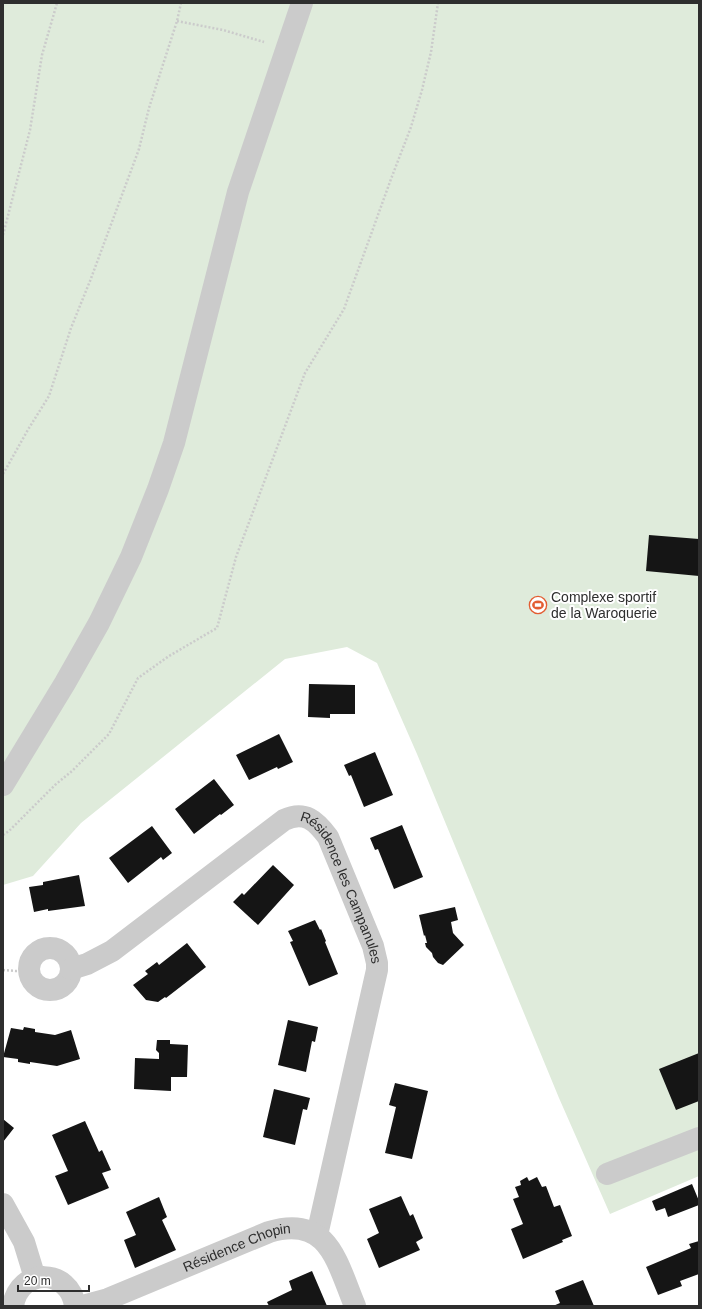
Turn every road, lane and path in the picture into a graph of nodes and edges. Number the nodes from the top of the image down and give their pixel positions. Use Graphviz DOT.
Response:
graph roads {
  1 [pos="57,3"];
  2 [pos="181,3"];
  3 [pos="302,3"];
  4 [pos="438,3"];
  5 [pos="177,21"];
  6 [pos="287,49"];
  7 [pos="3,235"];
  8 [pos="3,474"];
  9 [pos="3,785"];
  10 [pos="3,836"];
  11 [pos="71,969"];
  12 [pos="3,970"];
  13 [pos="29,970"];
  14 [pos="699,1138"];
  15 [pos="606,1174"];
  16 [pos="3,1204"];
  17 [pos="317,1235"];
  18 [pos="35,1278"];
  19 [pos="14,1306"];
  20 [pos="75,1306"];
  21 [pos="82,1306"];
  22 [pos="355,1306"];
  1 -- 7 [label="path"];
  2 -- 5 [label="path"];
  3 -- 6 [label="street"];
  4 -- 10 [label="path"];
  5 -- 6 [label="path"];
  5 -- 8 [label="path"];
  6 -- 9 [label="street"];
  11 -- 13 [label="street"];
  11 -- 13 [label="street"];
  11 -- 17 [label="street, Résidence les Campanules"];
  12 -- 13 [label="path"];
  14 -- 15 [label="street"];
  16 -- 18 [label="street"];
  17 -- 21 [label="street, Résidence Chopin"];
  17 -- 22 [label="street, Résidence Chopin"];
  18 -- 19 [label="street"];
  18 -- 20 [label="street"];
}
